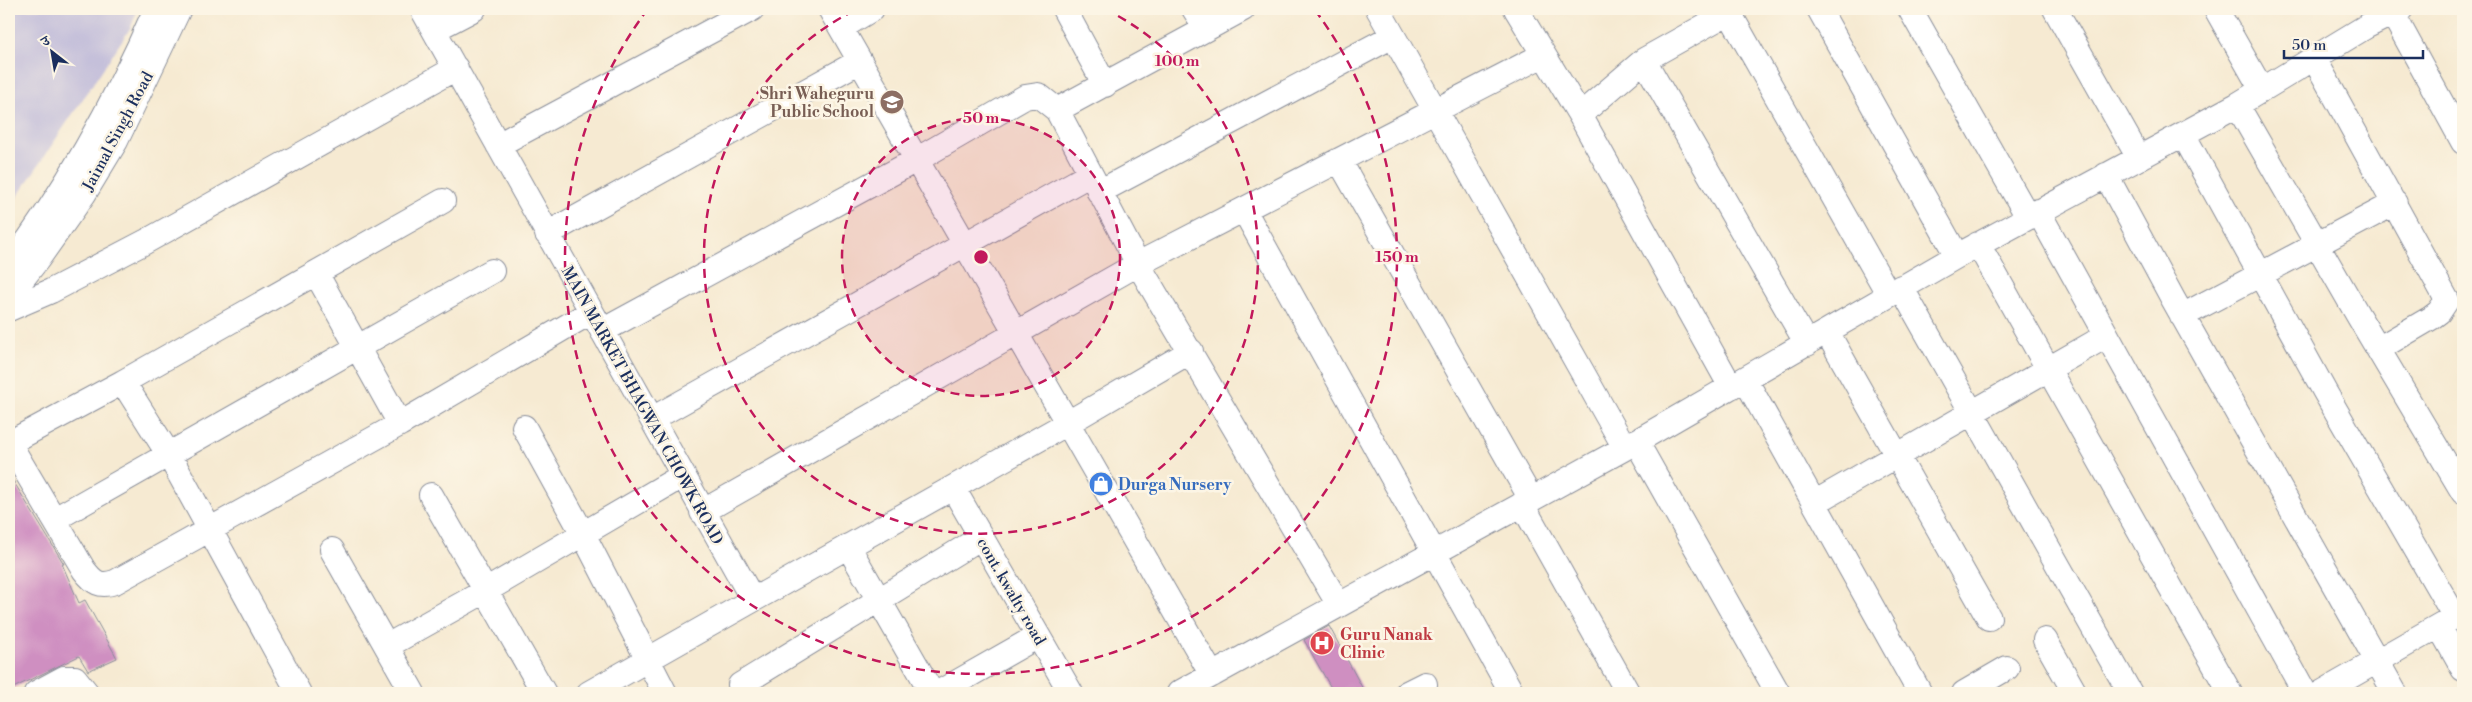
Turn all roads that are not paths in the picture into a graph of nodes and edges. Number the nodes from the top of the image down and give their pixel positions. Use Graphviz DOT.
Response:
graph roads {
  1 [pos="156,9"];
  2 [pos="179,9"];
  3 [pos="422,9"];
  4 [pos="474,9"];
  5 [pos="752,9"];
  6 [pos="872,9"];
  7 [pos="1064,9"];
  8 [pos="1242,9"];
  9 [pos="1378,9"];
  10 [pos="1516,9"];
  11 [pos="1819,9"];
  12 [pos="1910,9"];
  13 [pos="2055,9"];
  14 [pos="2216,9"];
  15 [pos="1730,10"];
  16 [pos="2397,11"];
  17 [pos="2362,17"];
  18 [pos="835,18"];
  19 [pos="1200,18"];
  20 [pos="434,30"];
  21 [pos="1393,36"];
  22 [pos="1543,55"];
  23 [pos="2314,58"];
  24 [pos="1644,60"];
  25 [pos="860,61"];
  26 [pos="456,68"];
  27 [pos="1105,85"];
  28 [pos="2262,90"];
  29 [pos="2237,105"];
  30 [pos="1057,110"];
  31 [pos="1435,112"];
  32 [pos="1580,116"];
  33 [pos="2183,134"];
  34 [pos="2463,142"];
  35 [pos="498,146"];
  36 [pos="2140,158"];
  37 [pos="918,159"];
  38 [pos="1339,160"];
  39 [pos="2106,175"];
  40 [pos="1094,184"];
  41 [pos="443,201"];
  42 [pos="2395,203"];
  43 [pos="1244,210"];
  44 [pos="2033,214"];
  45 [pos="547,234"];
  46 [pos="966,243"];
  47 [pos="1978,244"];
  48 [pos="2318,246"];
  49 [pos="1957,256"];
  50 [pos="1138,264"];
  51 [pos="9,266"];
  52 [pos="492,272"];
  53 [pos="316,273"];
  54 [pos="2261,275"];
  55 [pos="1895,291"];
  56 [pos="2455,295"];
  57 [pos="9,296"];
  58 [pos="9,309"];
  59 [pos="2182,316"];
  60 [pos="596,322"];
  61 [pos="1827,332"];
  62 [pos="1015,336"];
  63 [pos="2106,336"];
  64 [pos="1806,344"];
  65 [pos="358,348"];
  66 [pos="2378,349"];
  67 [pos="1191,351"];
  68 [pos="2047,370"];
  69 [pos="123,382"];
  70 [pos="1738,383"];
  71 [pos="1971,414"];
  72 [pos="652,420"];
  73 [pos="400,424"];
  74 [pos="1066,424"];
  75 [pos="524,428"];
  76 [pos="9,443"];
  77 [pos="1631,444"];
  78 [pos="169,455"];
  79 [pos="1896,456"];
  80 [pos="682,476"];
  81 [pos="953,488"];
  82 [pos="2463,492"];
  83 [pos="431,495"];
  84 [pos="1527,501"];
  85 [pos="1814,503"];
  86 [pos="702,512"];
  87 [pos="55,519"];
  88 [pos="210,530"];
  89 [pos="583,534"];
  90 [pos="980,538"];
  91 [pos="848,546"];
  92 [pos="332,550"];
  93 [pos="1433,553"];
  94 [pos="488,590"];
  95 [pos="753,600"];
  96 [pos="878,600"];
  97 [pos="1339,605"];
  98 [pos="1989,618"];
  99 [pos="2453,618"];
  100 [pos="1038,636"];
  101 [pos="2045,640"];
  102 [pos="387,646"];
  103 [pos="649,660"];
  104 [pos="2377,662"];
  105 [pos="2007,668"];
  106 [pos="2463,669"];
  107 [pos="1212,675"];
  108 [pos="740,685"];
  109 [pos="2330,691"];
  110 [pos="36,693"];
  111 [pos="87,693"];
  112 [pos="299,693"];
  113 [pos="413,693"];
  114 [pos="544,693"];
  115 [pos="589,693"];
  116 [pos="665,693"];
  117 [pos="932,693"];
  118 [pos="938,693"];
  119 [pos="1071,693"];
  120 [pos="1179,693"];
  121 [pos="1512,693"];
  122 [pos="1628,693"];
  123 [pos="1778,693"];
  124 [pos="1920,693"];
  125 [pos="1964,693"];
  126 [pos="2074,693"];
  127 [pos="2130,693"];
  128 [pos="2230,693"];
  129 [pos="2305,693"];
  130 [pos="2395,693"];
  1 -- 51 [label="street"];
  2 -- 57 [label="street, Jaimal Singh Road"];
  3 -- 20 [label="street, MAIN MARKET BHAGWAN CHOWK ROAD"];
  4 -- 20 [label="street"];
  5 -- 35 [label="street"];
  6 -- 18 [label="street"];
  7 -- 27 [label="street"];
  8 -- 19 [label="street"];
  9 -- 21 [label="street"];
  10 -- 22 [label="street"];
  11 -- 49 [label="street"];
  12 -- 44 [label="street"];
  13 -- 36 [label="street"];
  14 -- 28 [label="street"];
  15 -- 24 [label="street"];
  15 -- 55 [label="street"];
  16 -- 17 [label="street"];
  16 -- 34 [label="street"];
  17 -- 23 [label="street"];
  18 -- 25 [label="street"];
  19 -- 27 [label="street"];
  20 -- 26 [label="street, MAIN MARKET BHAGWAN CHOWK ROAD"];
  21 -- 31 [label="street"];
  21 -- 40 [label="street"];
  22 -- 31 [label="street"];
  22 -- 32 [label="street"];
  23 -- 28 [label="street"];
  23 -- 42 [label="street"];
  24 -- 32 [label="street"];
  24 -- 64 [label="street"];
  25 -- 37 [label="street"];
  25 -- 45 [label="street"];
  26 -- 35 [label="street, MAIN MARKET BHAGWAN CHOWK ROAD"];
  26 -- 58 [label="street"];
  27 -- 30 [label="street"];
  28 -- 29 [label="street"];
  29 -- 33 [label="street"];
  29 -- 48 [label="street"];
  30 -- 37 [label="street"];
  30 -- 40 [label="street"];
  31 -- 38 [label="street"];
  31 -- 77 [label="street"];
  32 -- 70 [label="street"];
  33 -- 36 [label="street"];
  33 -- 54 [label="street"];
  35 -- 45 [label="street, MAIN MARKET BHAGWAN CHOWK ROAD"];
  36 -- 39 [label="street"];
  37 -- 46 [label="street"];
  37 -- 60 [label="street"];
  38 -- 43 [label="street"];
  38 -- 84 [label="street"];
  39 -- 44 [label="street"];
  39 -- 59 [label="street"];
  40 -- 46 [label="street"];
  40 -- 50 [label="street"];
  41 -- 53 [label="street"];
  42 -- 48 [label="street"];
  42 -- 56 [label="street"];
  43 -- 50 [label="street"];
  43 -- 93 [label="street"];
  44 -- 47 [label="street"];
  44 -- 63 [label="street"];
  45 -- 60 [label="street, MAIN MARKET BHAGWAN CHOWK ROAD"];
  46 -- 62 [label="street"];
  46 -- 72 [label="street"];
  47 -- 49 [label="street"];
  47 -- 68 [label="street"];
  48 -- 54 [label="street"];
  48 -- 66 [label="street"];
  49 -- 55 [label="street"];
  50 -- 62 [label="street"];
  50 -- 67 [label="street"];
  52 -- 65 [label="street"];
  53 -- 65 [label="street"];
  53 -- 69 [label="street"];
  54 -- 59 [label="street"];
  54 -- 99 [label="street"];
  55 -- 61 [label="street"];
  55 -- 71 [label="street"];
  56 -- 66 [label="street"];
  59 -- 104 [label="street"];
  60 -- 72 [label="street, MAIN MARKET BHAGWAN CHOWK ROAD"];
  60 -- 73 [label="street"];
  61 -- 64 [label="street"];
  61 -- 79 [label="street"];
  62 -- 74 [label="street"];
  62 -- 86 [label="street"];
  63 -- 68 [label="street"];
  63 -- 129 [label="street"];
  64 -- 70 [label="street"];
  65 -- 73 [label="street"];
  65 -- 78 [label="street"];
  66 -- 82 [label="street"];
  67 -- 74 [label="street"];
  67 -- 97 [label="street"];
  68 -- 71 [label="street"];
  68 -- 128 [label="street"];
  69 -- 76 [label="street"];
  69 -- 78 [label="street"];
  70 -- 77 [label="street"];
  70 -- 85 [label="street"];
  71 -- 79 [label="street"];
  71 -- 127 [label="street"];
  72 -- 80 [label="street, MAIN MARKET BHAGWAN CHOWK ROAD"];
  73 -- 88 [label="street"];
  74 -- 81 [label="street"];
  74 -- 107 [label="street"];
  75 -- 89 [label="street"];
  76 -- 87 [label="street"];
  77 -- 84 [label="street"];
  77 -- 123 [label="street"];
  78 -- 87 [label="street"];
  78 -- 88 [label="street"];
  79 -- 85 [label="street"];
  79 -- 98 [label="street"];
  80 -- 86 [label="street, MAIN MARKET BHAGWAN CHOWK ROAD"];
  80 -- 89 [label="street"];
  81 -- 90 [label="street, cont. kwalty road"];
  81 -- 91 [label="street"];
  83 -- 94 [label="street"];
  84 -- 93 [label="street"];
  84 -- 122 [label="street"];
  85 -- 124 [label="street"];
  86 -- 95 [label="street, MAIN MARKET BHAGWAN CHOWK ROAD"];
  87 -- 88 [label="street"];
  88 -- 112 [label="street"];
  89 -- 94 [label="street"];
  89 -- 103 [label="street"];
  90 -- 96 [label="street"];
  90 -- 100 [label="street, cont. kwalty road"];
  91 -- 95 [label="street"];
  91 -- 96 [label="street"];
  92 -- 102 [label="street"];
  93 -- 97 [label="street"];
  93 -- 121 [label="street"];
  94 -- 102 [label="street"];
  94 -- 114 [label="street"];
  95 -- 103 [label="street"];
  96 -- 108 [label="street"];
  96 -- 117 [label="street"];
  97 -- 107 [label="street"];
  99 -- 104 [label="street"];
  99 -- 106 [label="street"];
  100 -- 118 [label="street"];
  100 -- 119 [label="street, cont. kwalty road"];
  101 -- 126 [label="street"];
  102 -- 113 [label="street"];
  103 -- 115 [label="street"];
  103 -- 116 [label="street"];
  104 -- 109 [label="street"];
  104 -- 130 [label="street"];
  105 -- 125 [label="street"];
  107 -- 120 [label="street"];
  110 -- 111 [label="street"];
}
